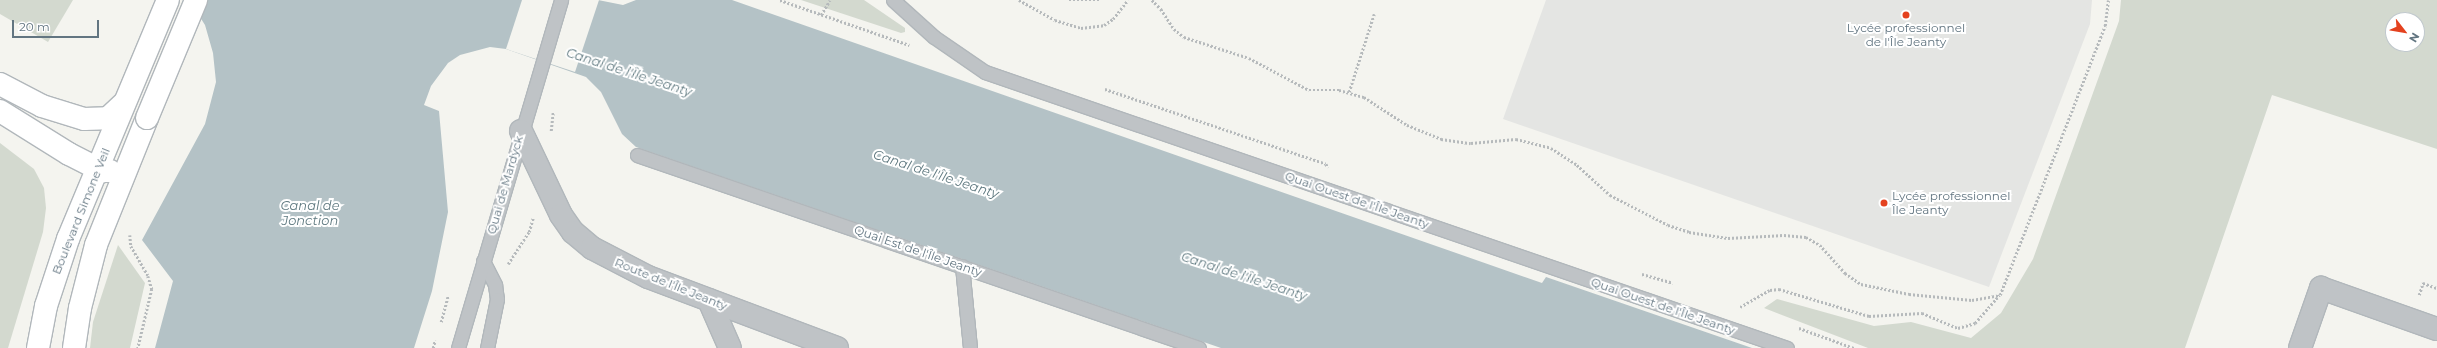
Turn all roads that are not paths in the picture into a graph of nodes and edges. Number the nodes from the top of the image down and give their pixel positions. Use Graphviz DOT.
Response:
graph roads {
  1 [pos="168,0"];
  2 [pos="196,0"];
  3 [pos="561,0"];
  4 [pos="893,0"];
  5 [pos="0,84"];
  6 [pos="126,100"];
  7 [pos="0,111"];
  8 [pos="521,131"];
  9 [pos="637,155"];
  10 [pos="128,162"];
  11 [pos="97,168"];
  12 [pos="483,261"];
  13 [pos="962,266"];
  14 [pos="709,300"];
  15 [pos="2437,329"];
  16 [pos="38,348"];
  17 [pos="74,348"];
  18 [pos="458,348"];
  19 [pos="487,348"];
  20 [pos="730,348"];
  21 [pos="837,348"];
  22 [pos="970,348"];
  23 [pos="1199,348"];
  24 [pos="1787,348"];
  25 [pos="2300,348"];
  1 -- 6 [label="main road, Boulevard Simone Veil"];
  2 -- 10 [label="main road, Boulevard Simone Veil, bridge"];
  3 -- 8 [label="lane, Quai de Mardyck"];
  4 -- 24 [label="lane, Quai Ouest de l'Île Jeanty"];
  5 -- 6 [label="main road"];
  6 -- 11 [label="main road, Boulevard Simone Veil"];
  7 -- 11 [label="main road"];
  8 -- 12 [label="lane, Quai de Mardyck"];
  8 -- 14 [label="street, Route de l'Île Jeanty"];
  9 -- 13 [label="lane, Quai Est de l'Île Jeanty"];
  10 -- 11 [label="main road"];
  10 -- 17 [label="main road, Boulevard Simone Veil"];
  11 -- 16 [label="main road, Boulevard Simone Veil"];
  12 -- 18 [label="lane, Quai de Mardyck"];
  12 -- 19 [label="lane"];
  13 -- 22 [label="lane"];
  13 -- 23 [label="lane, Quai Est de l'Île Jeanty"];
  14 -- 20 [label="street"];
  14 -- 21 [label="street, Route de l'Île Jeanty"];
  15 -- 25 [label="street"];
}
